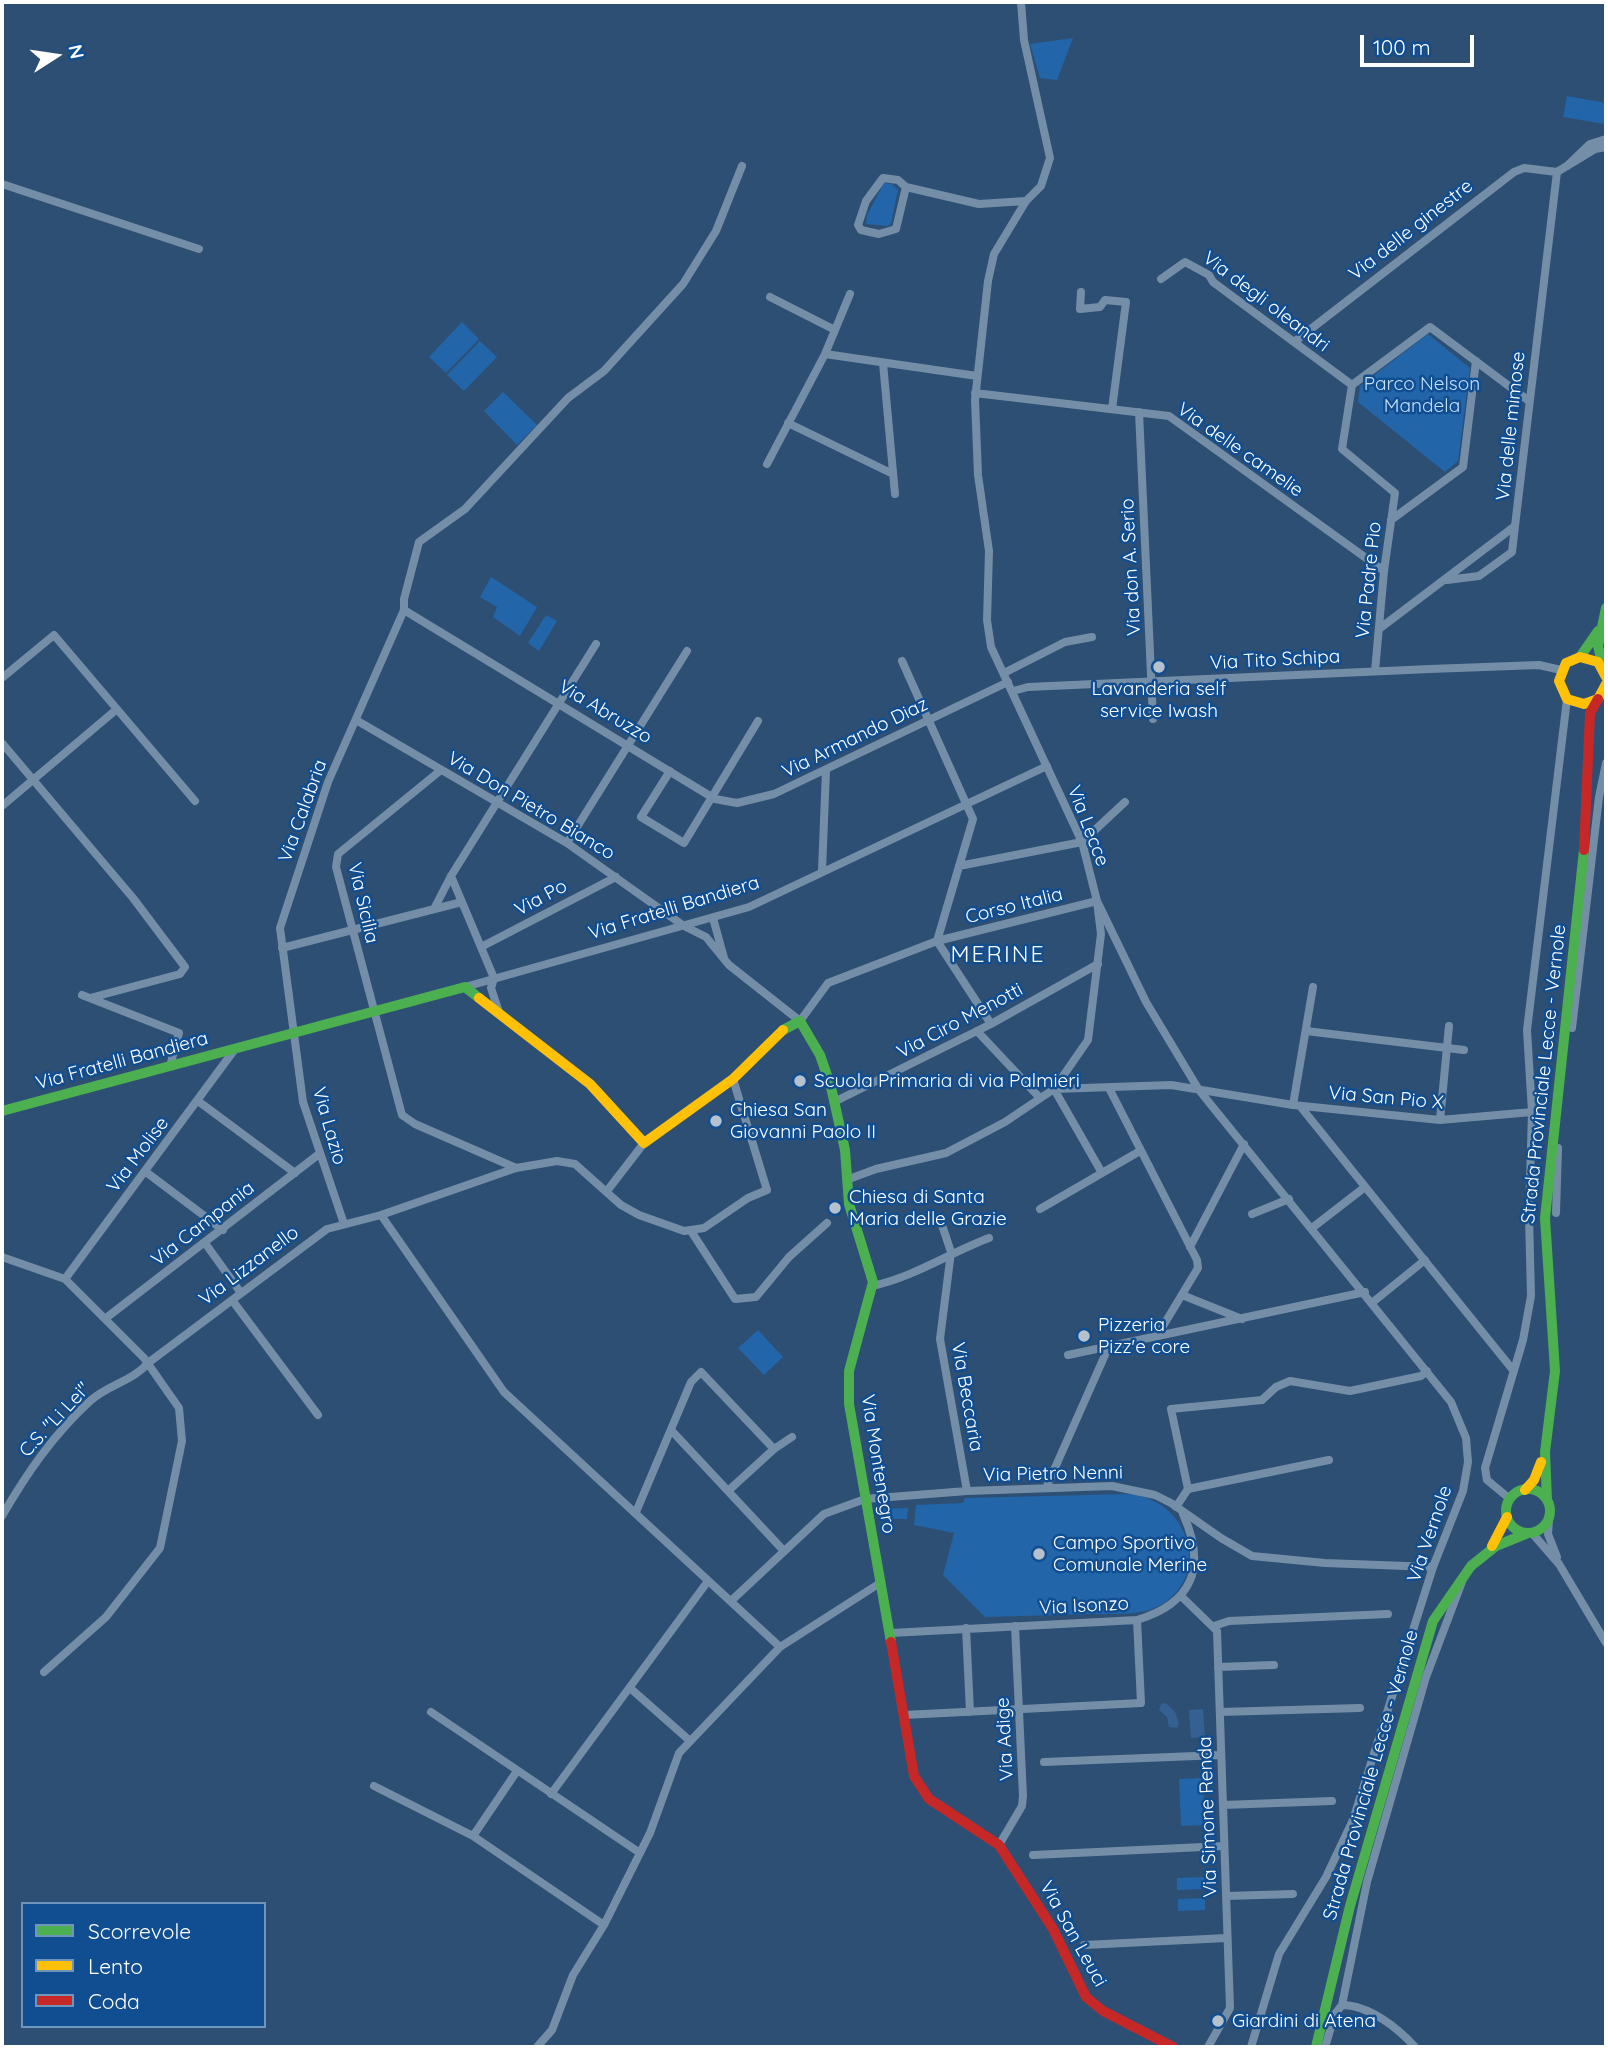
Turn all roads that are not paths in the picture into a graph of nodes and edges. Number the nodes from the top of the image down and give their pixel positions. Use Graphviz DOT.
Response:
graph roads {
  1 [pos="1021,2"];
  2 [pos="1606,139"];
  3 [pos="1606,147"];
  4 [pos="742,166"];
  5 [pos="1567,166"];
  6 [pos="1558,172"];
  7 [pos="2,184"];
  8 [pos="906,187"];
  9 [pos="1026,201"];
  10 [pos="199,249"];
  11 [pos="1161,279"];
  12 [pos="1081,292"];
  13 [pos="850,294"];
  14 [pos="770,297"];
  15 [pos="835,330"];
  16 [pos="1294,342"];
  17 [pos="825,354"];
  18 [pos="1476,361"];
  19 [pos="883,363"];
  20 [pos="977,376"];
  21 [pos="1352,385"];
  22 [pos="975,393"];
  23 [pos="1529,401"];
  24 [pos="1112,409"];
  25 [pos="1139,412"];
  26 [pos="788,423"];
  27 [pos="767,464"];
  28 [pos="893,474"];
  29 [pos="895,494"];
  30 [pos="1391,520"];
  31 [pos="1515,526"];
  32 [pos="1384,571"];
  33 [pos="1445,580"];
  34 [pos="1606,608"];
  35 [pos="404,610"];
  36 [pos="1601,625"];
  37 [pos="1379,629"];
  38 [pos="1092,637"];
  39 [pos="596,645"];
  40 [pos="687,651"];
  41 [pos="1580,657"];
  42 [pos="902,661"];
  43 [pos="1375,671"];
  44 [pos="1004,673"];
  45 [pos="1605,673"];
  46 [pos="1560,676"];
  47 [pos="2,678"];
  48 [pos="1008,682"];
  49 [pos="1152,682"];
  50 [pos="1013,691"];
  51 [pos="1603,693"];
  52 [pos="1572,701"];
  53 [pos="558,702"];
  54 [pos="117,709"];
  55 [pos="1153,719"];
  56 [pos="356,720"];
  57 [pos="929,720"];
  58 [pos="758,721"];
  59 [pos="1589,741"];
  60 [pos="2,743"];
  61 [pos="629,744"];
  62 [pos="1606,763"];
  63 [pos="1048,766"];
  64 [pos="440,770"];
  65 [pos="826,770"];
  66 [pos="670,771"];
  67 [pos="32,779"];
  68 [pos="712,797"];
  69 [pos="195,801"];
  70 [pos="1125,802"];
  71 [pos="496,803"];
  72 [pos="967,804"];
  73 [pos="2,806"];
  74 [pos="1082,842"];
  75 [pos="567,843"];
  76 [pos="959,866"];
  77 [pos="822,872"];
  78 [pos="451,876"];
  79 [pos="616,877"];
  80 [pos="1097,901"];
  81 [pos="462,902"];
  82 [pos="435,907"];
  83 [pos="713,918"];
  84 [pos="684,926"];
  85 [pos="353,930"];
  86 [pos="939,941"];
  87 [pos="481,947"];
  88 [pos="282,948"];
  89 [pos="724,958"];
  90 [pos="1098,964"];
  91 [pos="494,978"];
  92 [pos="465,987"];
  93 [pos="1313,987"];
  94 [pos="499,1012"];
  95 [pos="374,1013"];
  96 [pos="800,1021"];
  97 [pos="991,1024"];
  98 [pos="1449,1026"];
  99 [pos="977,1031"];
  100 [pos="1306,1031"];
  101 [pos="292,1033"];
  102 [pos="1447,1048"];
  103 [pos="235,1049"];
  104 [pos="1464,1050"];
  105 [pos="170,1066"];
  106 [pos="733,1079"];
  107 [pos="1110,1088"];
  108 [pos="1198,1088"];
  109 [pos="1054,1089"];
  110 [pos="1040,1098"];
  111 [pos="198,1101"];
  112 [pos="834,1102"];
  113 [pos="1297,1106"];
  114 [pos="2,1111"];
  115 [pos="1532,1112"];
  116 [pos="1440,1120"];
  117 [pos="644,1143"];
  118 [pos="1244,1144"];
  119 [pos="1140,1151"];
  120 [pos="318,1154"];
  121 [pos="516,1168"];
  122 [pos="146,1172"];
  123 [pos="295,1173"];
  124 [pos="1102,1173"];
  125 [pos="849,1179"];
  126 [pos="1366,1187"];
  127 [pos="607,1191"];
  128 [pos="1289,1199"];
  129 [pos="1040,1209"];
  130 [pos="1556,1213"];
  131 [pos="1252,1214"];
  132 [pos="381,1215"];
  133 [pos="827,1223"];
  134 [pos="344,1224"];
  135 [pos="942,1225"];
  136 [pos="1312,1228"];
  137 [pos="223,1230"];
  138 [pos="691,1231"];
  139 [pos="989,1238"];
  140 [pos="205,1243"];
  141 [pos="1190,1247"];
  142 [pos="951,1252"];
  143 [pos="2,1257"];
  144 [pos="1425,1260"];
  145 [pos="65,1279"];
  146 [pos="872,1286"];
  147 [pos="1365,1292"];
  148 [pos="241,1293"];
  149 [pos="1182,1295"];
  150 [pos="232,1300"];
  151 [pos="1373,1302"];
  152 [pos="106,1318"];
  153 [pos="1242,1318"];
  154 [pos="1157,1336"];
  155 [pos="1109,1346"];
  156 [pos="1068,1355"];
  157 [pos="148,1363"];
  158 [pos="1513,1370"];
  159 [pos="1427,1371"];
  160 [pos="318,1415"];
  161 [pos="671,1430"];
  162 [pos="792,1437"];
  163 [pos="774,1449"];
  164 [pos="1545,1452"];
  165 [pos="1329,1460"];
  166 [pos="1046,1488"];
  167 [pos="1188,1489"];
  168 [pos="1525,1490"];
  169 [pos="728,1491"];
  170 [pos="967,1491"];
  171 [pos="865,1499"];
  172 [pos="1510,1499"];
  173 [pos="1547,1500"];
  174 [pos="1179,1509"];
  175 [pos="636,1512"];
  176 [pos="2,1516"];
  177 [pos="1507,1517"];
  178 [pos="1549,1520"];
  179 [pos="1530,1533"];
  180 [pos="784,1551"];
  181 [pos="1488,1552"];
  182 [pos="1559,1564"];
  183 [pos="1433,1567"];
  184 [pos="1466,1571"];
  185 [pos="708,1581"];
  186 [pos="880,1583"];
  187 [pos="1181,1596"];
  188 [pos="731,1601"];
  189 [pos="1388,1614"];
  190 [pos="1137,1620"];
  191 [pos="1016,1626"];
  192 [pos="1214,1626"];
  193 [pos="966,1629"];
  194 [pos="891,1633"];
  195 [pos="1606,1643"];
  196 [pos="780,1647"];
  197 [pos="1274,1665"];
  198 [pos="1219,1667"];
  199 [pos="44,1672"];
  200 [pos="631,1688"];
  201 [pos="1360,1708"];
  202 [pos="1020,1709"];
  203 [pos="431,1712"];
  204 [pos="970,1712"];
  205 [pos="1220,1712"];
  206 [pos="904,1715"];
  207 [pos="689,1740"];
  208 [pos="1221,1755"];
  209 [pos="1044,1762"];
  210 [pos="517,1771"];
  211 [pos="374,1786"];
  212 [pos="551,1794"];
  213 [pos="1332,1801"];
  214 [pos="1223,1805"];
  215 [pos="473,1836"];
  216 [pos="999,1845"];
  217 [pos="1224,1846"];
  218 [pos="640,1853"];
  219 [pos="1033,1854"];
  220 [pos="1293,1894"];
  221 [pos="1226,1896"];
  222 [pos="604,1925"];
  223 [pos="1227,1938"];
  224 [pos="1084,1945"];
  225 [pos="1333,1985"];
  226 [pos="1346,1986"];
  227 [pos="1342,2005"];
  228 [pos="1354,2005"];
  229 [pos="537,2047"];
  230 [pos="1173,2047"];
  231 [pos="1208,2047"];
  232 [pos="1251,2047"];
  233 [pos="1316,2047"];
  234 [pos="1324,2047"];
  235 [pos="1415,2047"];
  1 -- 9 [label="street, Via Lecce"];
  2 -- 5 [label="street"];
  3 -- 5 [label="street"];
  4 -- 35 [label="street, Via Calabria"];
  5 -- 6 [label="street"];
  6 -- 16 [label="street, Via delle ginestre"];
  6 -- 23 [label="street, Via delle mimose"];
  7 -- 10 [label="street"];
  8 -- 8 [label="street"];
  8 -- 9 [label="street"];
  9 -- 20 [label="street, Via Lecce"];
  11 -- 16 [label="street, Via degli oleandri"];
  12 -- 24 [label="street"];
  13 -- 15 [label="street"];
  14 -- 15 [label="street"];
  15 -- 17 [label="street"];
  16 -- 21 [label="street, Via degli oleandri"];
  17 -- 19 [label="street"];
  17 -- 26 [label="street"];
  18 -- 21 [label="street"];
  18 -- 23 [label="street"];
  18 -- 30 [label="street"];
  19 -- 20 [label="street"];
  19 -- 28 [label="street"];
  20 -- 22 [label="street, Via Lecce"];
  21 -- 30 [label="street, Via Padre Pio"];
  22 -- 24 [label="street, Via delle camelie"];
  22 -- 44 [label="street, Via Lecce"];
  23 -- 31 [label="street, Via delle mimose"];
  24 -- 25 [label="street, Via delle camelie"];
  25 -- 32 [label="street, Via delle camelie"];
  25 -- 49 [label="street, Via don A. Serio"];
  26 -- 27 [label="street"];
  26 -- 28 [label="street"];
  28 -- 29 [label="street"];
  30 -- 32 [label="street, Via Padre Pio"];
  31 -- 33 [label="street, Via delle mimose"];
  31 -- 33 [label="street"];
  32 -- 37 [label="street, Via Padre Pio"];
  33 -- 37 [label="street, Via delle mimose"];
  34 -- 36 [label="street"];
  35 -- 53 [label="street, Via Abruzzo"];
  35 -- 56 [label="street, Via Calabria"];
  36 -- 41 [label="street"];
  36 -- 45 [label="street"];
  37 -- 43 [label="street, Via Padre Pio"];
  38 -- 44 [label="street"];
  39 -- 53 [label="street"];
  40 -- 61 [label="street"];
  41 -- 45 [label="street"];
  41 -- 46 [label="street"];
  42 -- 57 [label="street"];
  43 -- 46 [label="street, Via Tito Schipa"];
  43 -- 49 [label="street, Via Tito Schipa"];
  44 -- 48 [label="street, Via Lecce"];
  46 -- 52 [label="street, Strada Provinciale Lecce - Vernole"];
  47 -- 54 [label="street"];
  48 -- 50 [label="street, Via Lecce"];
  48 -- 57 [label="street, Via Armando Diaz"];
  49 -- 50 [label="street, Via Tito Schipa"];
  49 -- 55 [label="street, Via don A. Serio"];
  50 -- 63 [label="street, Via Lecce"];
  51 -- 52 [label="street, Strada Provinciale Lecce - Vernole"];
  51 -- 59 [label="street, Strada Provinciale Lecce - Vernole"];
  52 -- 59 [label="street, Strada Provinciale Lecce - Vernole"];
  52 -- 115 [label="street"];
  53 -- 61 [label="street, Via Abruzzo"];
  53 -- 71 [label="street"];
  54 -- 67 [label="street"];
  54 -- 69 [label="street"];
  56 -- 64 [label="street, Via Don Pietro Bianco"];
  56 -- 88 [label="street, Via Calabria"];
  57 -- 65 [label="street, Via Armando Diaz"];
  57 -- 72 [label="street"];
  58 -- 68 [label="street"];
  59 -- 164 [label="street, Strada Provinciale Lecce - Vernole"];
  60 -- 67 [label="street"];
  61 -- 66 [label="street, Via Abruzzo"];
  61 -- 75 [label="street"];
  62 -- 130 [label="street"];
  63 -- 72 [label="street, Via Fratelli Bandiera"];
  63 -- 74 [label="street, Via Lecce"];
  64 -- 71 [label="street, Via Don Pietro Bianco"];
  64 -- 85 [label="street, Via Sicilia"];
  65 -- 68 [label="street, Via Armando Diaz"];
  65 -- 77 [label="street"];
  66 -- 68 [label="street, Via Abruzzo"];
  66 -- 68 [label="street"];
  67 -- 73 [label="street"];
  67 -- 105 [label="street"];
  70 -- 74 [label="street"];
  71 -- 75 [label="street, Via Don Pietro Bianco"];
  71 -- 78 [label="street"];
  72 -- 76 [label="street"];
  72 -- 77 [label="street, Via Fratelli Bandiera"];
  74 -- 76 [label="street"];
  74 -- 80 [label="street, Via Lecce"];
  75 -- 79 [label="street, Via Don Pietro Bianco"];
  76 -- 86 [label="street"];
  77 -- 83 [label="street, Via Fratelli Bandiera"];
  78 -- 81 [label="street"];
  78 -- 82 [label="street"];
  79 -- 84 [label="street, Via Don Pietro Bianco"];
  79 -- 87 [label="street, Via Po"];
  80 -- 86 [label="street, Corso Italia"];
  80 -- 90 [label="street, Via Lecce"];
  80 -- 108 [label="street, Via Vernole"];
  81 -- 82 [label="street"];
  81 -- 87 [label="street"];
  82 -- 85 [label="street"];
  83 -- 84 [label="street, Via Fratelli Bandiera"];
  83 -- 89 [label="street"];
  84 -- 89 [label="street, Via Don Pietro Bianco"];
  84 -- 91 [label="street, Via Fratelli Bandiera"];
  85 -- 88 [label="street"];
  85 -- 95 [label="street, Via Sicilia"];
  86 -- 96 [label="street, Corso Italia"];
  86 -- 97 [label="street"];
  87 -- 91 [label="street"];
  88 -- 101 [label="street, Via Calabria"];
  89 -- 96 [label="street, Via Don Pietro Bianco"];
  90 -- 97 [label="street, Via Ciro Menotti"];
  90 -- 109 [label="street, Via Lecce"];
  91 -- 92 [label="street, Via Fratelli Bandiera"];
  91 -- 94 [label="street"];
  92 -- 94 [label="street"];
  92 -- 95 [label="street, Via Fratelli Bandiera"];
  93 -- 100 [label="street"];
  94 -- 117 [label="street"];
  95 -- 101 [label="street, Via Fratelli Bandiera"];
  95 -- 121 [label="street, Via Sicilia"];
  96 -- 106 [label="street"];
  96 -- 112 [label="street, Via Montenegro"];
  97 -- 99 [label="street, Via Ciro Menotti"];
  98 -- 102 [label="street"];
  99 -- 110 [label="street"];
  99 -- 112 [label="street, Via Ciro Menotti"];
  100 -- 102 [label="street"];
  100 -- 113 [label="street"];
  101 -- 103 [label="street, Via Fratelli Bandiera"];
  101 -- 120 [label="street, Via Lazio"];
  102 -- 104 [label="street"];
  102 -- 116 [label="street"];
  103 -- 105 [label="street, Via Fratelli Bandiera"];
  103 -- 111 [label="street, Via Molise"];
  105 -- 114 [label="street, Via Fratelli Bandiera"];
  106 -- 117 [label="street"];
  106 -- 138 [label="street"];
  107 -- 108 [label="street"];
  107 -- 109 [label="street"];
  107 -- 119 [label="street"];
  108 -- 113 [label="street, Via San Pio X"];
  108 -- 118 [label="street, Via Vernole"];
  109 -- 110 [label="street, Via Lecce"];
  109 -- 124 [label="street"];
  110 -- 125 [label="street, Via Lecce"];
  111 -- 122 [label="street, Via Molise"];
  111 -- 123 [label="street"];
  112 -- 125 [label="street, Via Montenegro"];
  113 -- 116 [label="street, Via San Pio X"];
  113 -- 126 [label="street"];
  115 -- 116 [label="street, Via San Pio X"];
  115 -- 158 [label="street"];
  117 -- 127 [label="street"];
  118 -- 128 [label="street, Via Vernole"];
  118 -- 141 [label="street"];
  119 -- 124 [label="street"];
  119 -- 141 [label="street"];
  120 -- 123 [label="street, Via Campania"];
  120 -- 134 [label="street, Via Lazio"];
  121 -- 127 [label="street, Via Lizzanello"];
  121 -- 132 [label="street, Via Lizzanello"];
  122 -- 137 [label="street"];
  122 -- 145 [label="street, Via Molise"];
  123 -- 137 [label="street, Via Campania"];
  124 -- 129 [label="street"];
  125 -- 146 [label="street, Via Montenegro"];
  126 -- 136 [label="street"];
  126 -- 144 [label="street"];
  127 -- 138 [label="street, Via Lizzanello"];
  128 -- 131 [label="street"];
  128 -- 136 [label="street, Via Vernole"];
  132 -- 134 [label="street, Via Lizzanello"];
  132 -- 175 [label="street"];
  133 -- 138 [label="street"];
  134 -- 148 [label="street, Via Lizzanello"];
  135 -- 142 [label="street, Via Beccaria"];
  136 -- 147 [label="street, Via Vernole"];
  137 -- 140 [label="street, Via Campania"];
  139 -- 142 [label="street"];
  140 -- 148 [label="street"];
  140 -- 152 [label="street, Via Campania"];
  141 -- 149 [label="street"];
  142 -- 146 [label="street"];
  142 -- 170 [label="street, Via Beccaria"];
  143 -- 145 [label="street"];
  144 -- 151 [label="street"];
  144 -- 158 [label="street"];
  145 -- 152 [label="street"];
  146 -- 171 [label="street, Via Montenegro"];
  147 -- 151 [label="street, Via Vernole"];
  147 -- 153 [label="street"];
  148 -- 150 [label="street, Via Lizzanello"];
  149 -- 153 [label="street"];
  149 -- 154 [label="street"];
  150 -- 157 [label="street, Via Lizzanello"];
  150 -- 160 [label="street"];
  151 -- 159 [label="street, Via Vernole"];
  152 -- 157 [label="street"];
  153 -- 154 [label="street"];
  154 -- 155 [label="street"];
  155 -- 156 [label="street"];
  155 -- 166 [label="street"];
  157 -- 176 [label="street, C.S. \"Li Lei\""];
  157 -- 199 [label="street"];
  158 -- 172 [label="street"];
  159 -- 167 [label="street"];
  159 -- 183 [label="street, Via Vernole"];
  161 -- 163 [label="street"];
  161 -- 169 [label="street"];
  161 -- 175 [label="street"];
  162 -- 163 [label="street"];
  163 -- 169 [label="street"];
  164 -- 168 [label="street, Strada Provinciale Lecce - Vernole"];
  164 -- 173 [label="street, Strada Provinciale Lecce - Vernole"];
  165 -- 167 [label="street"];
  166 -- 170 [label="street, Via Pietro Nenni"];
  166 -- 174 [label="street, Via Pietro Nenni"];
  167 -- 174 [label="street"];
  168 -- 172 [label="street, Strada Provinciale Lecce - Vernole"];
  168 -- 173 [label="street"];
  169 -- 180 [label="street"];
  170 -- 171 [label="street, Via Pietro Nenni"];
  171 -- 180 [label="street, Via Pietro Nenni"];
  171 -- 186 [label="street, Via Montenegro"];
  172 -- 177 [label="street, Strada Provinciale Lecce - Vernole"];
  173 -- 178 [label="street, Strada Provinciale Lecce - Vernole"];
  174 -- 183 [label="street, Via Pietro Nenni"];
  174 -- 187 [label="street"];
  175 -- 185 [label="street"];
  177 -- 179 [label="street"];
  177 -- 181 [label="street, Strada Provinciale Lecce - Vernole"];
  178 -- 179 [label="street, Strada Provinciale Lecce - Vernole"];
  178 -- 182 [label="street"];
  179 -- 181 [label="street, Strada Provinciale Lecce - Vernole"];
  179 -- 182 [label="street"];
  180 -- 188 [label="street, Via Pietro Nenni"];
  181 -- 184 [label="street, Strada Provinciale Lecce - Vernole"];
  182 -- 195 [label="street"];
  183 -- 232 [label="street, Via Vernole"];
  184 -- 225 [label="street, Strada Provinciale Lecce - Vernole"];
  184 -- 226 [label="street"];
  185 -- 188 [label="street"];
  185 -- 200 [label="street"];
  186 -- 194 [label="street, Via Montenegro"];
  186 -- 196 [label="street"];
  187 -- 190 [label="street, Via Isonzo"];
  187 -- 192 [label="street"];
  188 -- 196 [label="street"];
  189 -- 192 [label="street"];
  190 -- 191 [label="street, Via Isonzo"];
  190 -- 202 [label="street"];
  191 -- 193 [label="street, Via Isonzo"];
  191 -- 202 [label="street, Via Adige"];
  192 -- 198 [label="street, Via Simone Renda"];
  193 -- 194 [label="street, Via Isonzo"];
  193 -- 204 [label="street"];
  194 -- 206 [label="street, Via San Leuci"];
  196 -- 207 [label="street"];
  197 -- 198 [label="street"];
  198 -- 205 [label="street, Via Simone Renda"];
  200 -- 207 [label="street"];
  200 -- 212 [label="street"];
  201 -- 205 [label="street"];
  202 -- 204 [label="street"];
  202 -- 216 [label="street, Via Adige"];
  203 -- 210 [label="street"];
  204 -- 206 [label="street"];
  205 -- 208 [label="street, Via Simone Renda"];
  206 -- 216 [label="street, Via San Leuci"];
  207 -- 218 [label="street"];
  208 -- 209 [label="street"];
  208 -- 214 [label="street, Via Simone Renda"];
  210 -- 212 [label="street"];
  210 -- 215 [label="street"];
  211 -- 215 [label="street"];
  212 -- 218 [label="street"];
  213 -- 214 [label="street"];
  214 -- 217 [label="street, Via Simone Renda"];
  215 -- 222 [label="street"];
  216 -- 230 [label="street, Via San Leuci"];
  217 -- 219 [label="street"];
  217 -- 221 [label="street, Via Simone Renda"];
  218 -- 222 [label="street"];
  220 -- 221 [label="street"];
  221 -- 223 [label="street, Via Simone Renda"];
  222 -- 229 [label="street"];
  223 -- 224 [label="street"];
  223 -- 231 [label="street, Via Simone Renda"];
  225 -- 233 [label="street, Strada Provinciale Lecce - Vernole"];
  225 -- 234 [label="street, Strada Provinciale Lecce - Vernole"];
  226 -- 227 [label="street"];
  226 -- 228 [label="street"];
  227 -- 228 [label="street"];
  227 -- 234 [label="street"];
  228 -- 235 [label="street"];
}
